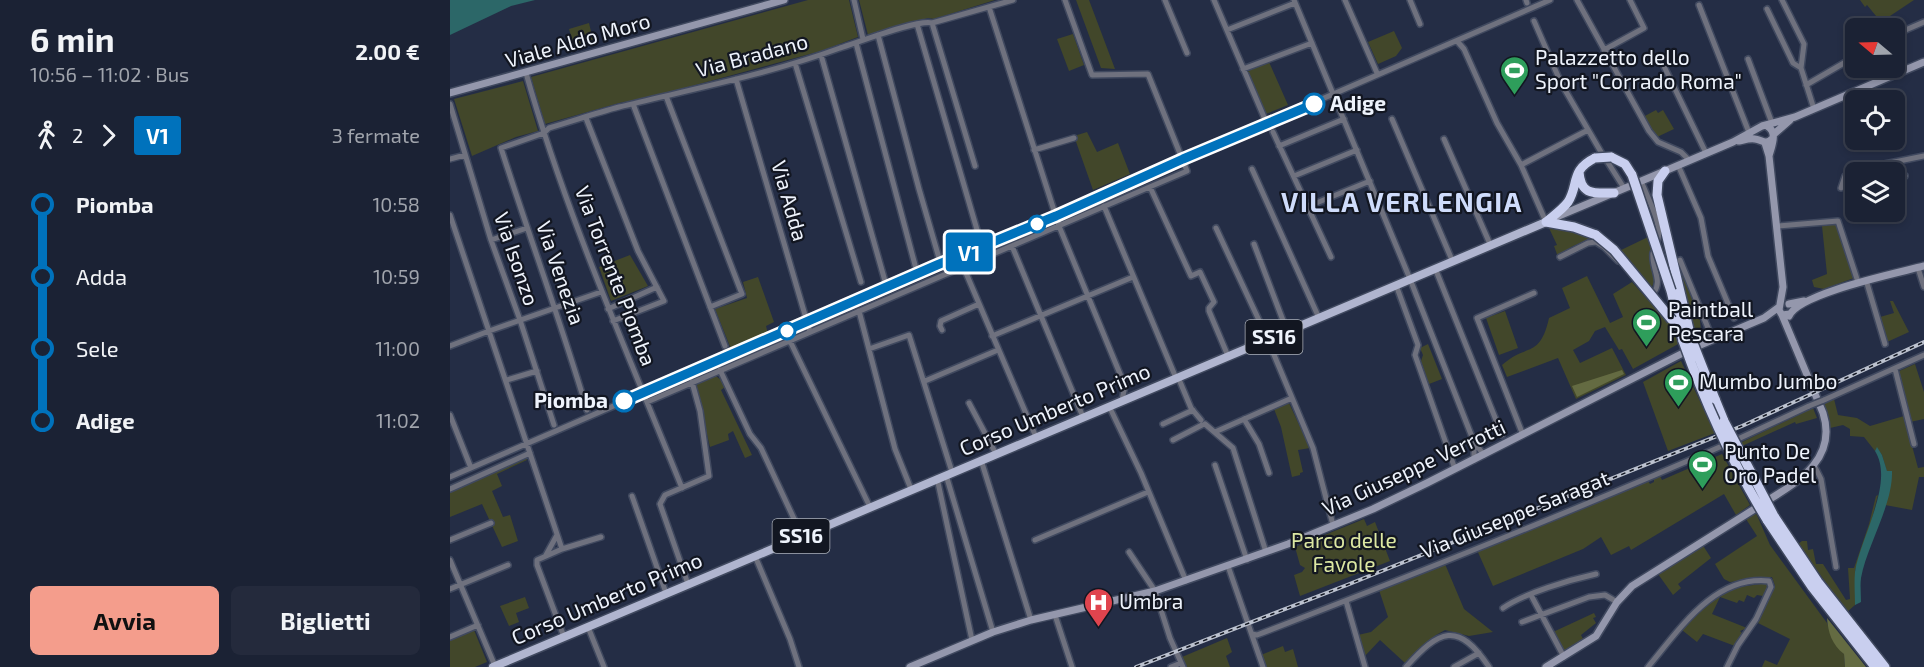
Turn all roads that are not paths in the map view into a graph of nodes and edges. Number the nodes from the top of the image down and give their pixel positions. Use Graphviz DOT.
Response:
graph roads {
  1 [pos="784,0"];
  2 [pos="854,0"];
  3 [pos="1013,0"];
  4 [pos="1065,0"];
  5 [pos="1165,0"];
  6 [pos="1215,0"];
  7 [pos="1345,0"];
  8 [pos="1410,0"];
  9 [pos="1550,0"];
  10 [pos="1577,0"];
  11 [pos="1630,0"];
  12 [pos="1782,0"];
  13 [pos="1294,2"];
  14 [pos="1699,5"];
  15 [pos="989,7"];
  16 [pos="1767,9"];
  17 [pos="1534,21"];
  18 [pos="1924,22"];
  19 [pos="932,23"];
  20 [pos="917,24"];
  21 [pos="1420,24"];
  22 [pos="1227,30"];
  23 [pos="1905,30"];
  24 [pos="878,35"];
  25 [pos="863,39"];
  26 [pos="1458,41"];
  27 [pos="856,43"];
  28 [pos="1312,43"];
  29 [pos="1604,50"];
  30 [pos="1187,53"];
  31 [pos="821,55"];
  32 [pos="1659,56"];
  33 [pos="1748,59"];
  34 [pos="1845,62"];
  35 [pos="1924,62"];
  36 [pos="795,63"];
  37 [pos="1801,68"];
  38 [pos="1243,69"];
  39 [pos="526,73"];
  40 [pos="1377,73"];
  41 [pos="736,79"];
  42 [pos="1806,85"];
  43 [pos="450,93"];
  44 [pos="666,96"];
  45 [pos="1334,96"];
  46 [pos="450,104"];
  47 [pos="633,104"];
  48 [pos="1814,109"];
  49 [pos="1264,117"];
  50 [pos="1795,117"];
  51 [pos="586,118"];
  52 [pos="1344,119"];
  53 [pos="1392,119"];
  54 [pos="1770,125"];
  55 [pos="1588,130"];
  56 [pos="1273,132"];
  57 [pos="544,134"];
  58 [pos="1773,136"];
  59 [pos="1074,138"];
  60 [pos="1444,139"];
  61 [pos="1756,139"];
  62 [pos="1279,146"];
  63 [pos="501,148"];
  64 [pos="1034,150"];
  65 [pos="1357,150"];
  66 [pos="1706,153"];
  67 [pos="465,155"];
  68 [pos="1598,155"];
  69 [pos="1769,156"];
  70 [pos="1924,156"];
  71 [pos="450,159"];
  72 [pos="1183,159"];
  73 [pos="1609,159"];
  74 [pos="1689,160"];
  75 [pos="1894,162"];
  76 [pos="1521,165"];
  77 [pos="1678,165"];
  78 [pos="975,166"];
  79 [pos="1252,169"];
  80 [pos="1665,171"];
  81 [pos="1579,172"];
  82 [pos="1294,176"];
  83 [pos="1845,178"];
  84 [pos="1638,180"];
  85 [pos="1370,182"];
  86 [pos="1150,187"];
  87 [pos="1627,187"];
  88 [pos="1841,188"];
  89 [pos="1614,193"];
  90 [pos="1104,206"];
  91 [pos="1309,206"];
  92 [pos="450,214"];
  93 [pos="1056,216"];
  94 [pos="1546,222"];
  95 [pos="1059,226"];
  96 [pos="1777,226"];
  97 [pos="527,228"];
  98 [pos="1216,228"];
  99 [pos="1658,239"];
  100 [pos="491,240"];
  101 [pos="981,240"];
  102 [pos="1254,244"];
  103 [pos="1490,244"];
  104 [pos="1012,246"];
  105 [pos="1653,253"];
  106 [pos="1331,257"];
  107 [pos="1560,257"];
  108 [pos="939,258"];
  109 [pos="1452,260"];
  110 [pos="1680,260"];
  111 [pos="915,265"];
  112 [pos="963,266"];
  113 [pos="1921,267"];
  114 [pos="1435,268"];
  115 [pos="1133,277"];
  116 [pos="1410,279"];
  117 [pos="885,281"];
  118 [pos="1862,281"];
  119 [pos="861,282"];
  120 [pos="1396,285"];
  121 [pos="657,287"];
  122 [pos="1924,287"];
  123 [pos="602,292"];
  124 [pos="1534,293"];
  125 [pos="1088,296"];
  126 [pos="979,304"];
  127 [pos="710,307"];
  128 [pos="556,308"];
  129 [pos="608,309"];
  130 [pos="1785,309"];
  131 [pos="859,311"];
  132 [pos="1041,315"];
  133 [pos="1319,318"];
  134 [pos="1677,318"];
  135 [pos="1734,318"];
  136 [pos="520,320"];
  137 [pos="613,321"];
  138 [pos="807,322"];
  139 [pos="942,330"];
  140 [pos="489,331"];
  141 [pos="810,332"];
  142 [pos="1287,332"];
  143 [pos="992,336"];
  144 [pos="1267,339"];
  145 [pos="1687,339"];
  146 [pos="1713,340"];
  147 [pos="790,341"];
  148 [pos="1885,344"];
  149 [pos="450,346"];
  150 [pos="725,346"];
  151 [pos="1698,346"];
  152 [pos="869,349"];
  153 [pos="998,350"];
  154 [pos="1683,353"];
  155 [pos="1228,356"];
  156 [pos="1924,356"];
  157 [pos="1894,369"];
  158 [pos="720,370"];
  159 [pos="537,371"];
  160 [pos="1177,378"];
  161 [pos="507,380"];
  162 [pos="925,381"];
  163 [pos="692,382"];
  164 [pos="1125,386"];
  165 [pos="643,393"];
  166 [pos="1137,393"];
  167 [pos="1292,398"];
  168 [pos="1122,400"];
  169 [pos="647,402"];
  170 [pos="969,403"];
  171 [pos="1109,406"];
  172 [pos="587,410"];
  173 [pos="1193,410"];
  174 [pos="450,415"];
  175 [pos="1083,417"];
  176 [pos="1244,419"];
  177 [pos="1203,423"];
  178 [pos="1163,424"];
  179 [pos="554,425"];
  180 [pos="1215,432"];
  181 [pos="1502,435"];
  182 [pos="1523,435"];
  183 [pos="1036,437"];
  184 [pos="1738,439"];
  185 [pos="1173,440"];
  186 [pos="1474,442"];
  187 [pos="527,443"];
  188 [pos="1914,444"];
  189 [pos="1722,446"];
  190 [pos="530,453"];
  191 [pos="996,454"];
  192 [pos="1484,455"];
  193 [pos="981,460"];
  194 [pos="1474,460"];
  195 [pos="1215,465"];
  196 [pos="1814,465"];
  197 [pos="471,468"];
  198 [pos="1455,469"];
  199 [pos="949,473"];
  200 [pos="1269,473"];
  201 [pos="450,477"];
  202 [pos="937,478"];
  203 [pos="681,488"];
  204 [pos="450,489"];
  205 [pos="911,489"];
  206 [pos="1148,492"];
  207 [pos="632,496"];
  208 [pos="1770,499"];
  209 [pos="870,507"];
  210 [pos="1756,508"];
  211 [pos="491,523"];
  212 [pos="1333,525"];
  213 [pos="557,535"];
  214 [pos="802,536"];
  215 [pos="601,537"];
  216 [pos="450,540"];
  217 [pos="1035,540"];
  218 [pos="562,549"];
  219 [pos="1129,552"];
  220 [pos="1266,552"];
  221 [pos="545,556"];
  222 [pos="755,556"];
  223 [pos="450,560"];
  224 [pos="1247,560"];
  225 [pos="508,565"];
  226 [pos="1228,566"];
  227 [pos="1836,567"];
  228 [pos="1596,574"];
  229 [pos="1186,581"];
  230 [pos="460,584"];
  231 [pos="688,584"];
  232 [pos="450,588"];
  233 [pos="1155,591"];
  234 [pos="666,593"];
  235 [pos="1532,595"];
  236 [pos="1346,601"];
  237 [pos="1617,602"];
  238 [pos="1503,608"];
  239 [pos="1836,611"];
  240 [pos="1541,614"];
  241 [pos="1056,615"];
  242 [pos="1031,620"];
  243 [pos="1522,622"];
  244 [pos="478,625"];
  245 [pos="588,627"];
  246 [pos="993,632"];
  247 [pos="1252,634"];
  248 [pos="450,637"];
  249 [pos="564,637"];
  250 [pos="972,640"];
  251 [pos="1479,653"];
  252 [pos="1564,657"];
  253 [pos="1182,665"];
  254 [pos="913,666"];
  255 [pos="494,667"];
  256 [pos="604,667"];
  257 [pos="799,667"];
  258 [pos="1072,667"];
  259 [pos="1171,667"];
  260 [pos="1263,667"];
  261 [pos="1365,667"];
  262 [pos="1406,667"];
  263 [pos="1454,667"];
  264 [pos="1489,667"];
  265 [pos="1546,667"];
  266 [pos="1648,667"];
  267 [pos="1726,667"];
  268 [pos="1875,667"];
  269 [pos="1885,667"];
  1 -- 39 [label="street, Viale Aldo Moro"];
  2 -- 25 [label="street"];
  3 -- 15 [label="street, Via Bradano"];
  4 -- 72 [label="street"];
  5 -- 30 [label="street"];
  6 -- 22 [label="street"];
  7 -- 40 [label="street"];
  8 -- 21 [label="street"];
  9 -- 26 [label="street"];
  10 -- 29 [label="street"];
  11 -- 29 [label="street"];
  12 -- 37 [label="street"];
  13 -- 22 [label="street"];
  13 -- 28 [label="street"];
  14 -- 61 [label="street"];
  15 -- 19 [label="street, Via Bradano"];
  15 -- 64 [label="street"];
  16 -- 37 [label="street"];
  17 -- 55 [label="street"];
  18 -- 23 [label="street"];
  19 -- 20 [label="street, Via Bradano"];
  19 -- 78 [label="street"];
  20 -- 24 [label="street, Via Bradano"];
  20 -- 101 [label="street"];
  22 -- 38 [label="street"];
  24 -- 25 [label="street, Via Bradano"];
  24 -- 108 [label="street"];
  25 -- 27 [label="street, Via Bradano"];
  26 -- 45 [label="street"];
  26 -- 76 [label="street"];
  27 -- 31 [label="street, Via Bradano"];
  27 -- 111 [label="street"];
  28 -- 38 [label="street"];
  28 -- 45 [label="street"];
  29 -- 74 [label="street"];
  31 -- 36 [label="street, Via Bradano"];
  31 -- 117 [label="street"];
  32 -- 66 [label="street"];
  33 -- 54 [label="street"];
  34 -- 42 [label="street"];
  35 -- 48 [label="street"];
  36 -- 41 [label="street, Via Bradano"];
  36 -- 119 [label="street"];
  37 -- 42 [label="street"];
  38 -- 49 [label="street"];
  39 -- 43 [label="street, Viale Aldo Moro"];
  39 -- 57 [label="street, Via Torrente Piomba"];
  41 -- 44 [label="street, Via Bradano"];
  41 -- 138 [label="street, Via Adda"];
  42 -- 48 [label="street"];
  44 -- 47 [label="street, Via Bradano"];
  44 -- 127 [label="street"];
  45 -- 52 [label="street"];
  45 -- 72 [label="street"];
  46 -- 67 [label="street, Via Isonzo"];
  47 -- 51 [label="street, Via Bradano"];
  47 -- 127 [label="street"];
  48 -- 50 [label="street"];
  50 -- 54 [label="street"];
  50 -- 58 [label="street"];
  51 -- 57 [label="street, Via Bradano"];
  51 -- 121 [label="street"];
  52 -- 62 [label="street"];
  52 -- 65 [label="street"];
  53 -- 109 [label="street"];
  54 -- 58 [label="street"];
  54 -- 61 [label="street"];
  55 -- 68 [label="street"];
  55 -- 76 [label="street"];
  56 -- 62 [label="street"];
  57 -- 63 [label="street, Via Bradano"];
  57 -- 123 [label="street, Via Torrente Piomba"];
  58 -- 61 [label="street"];
  58 -- 69 [label="street"];
  59 -- 64 [label="street"];
  60 -- 103 [label="street"];
  61 -- 66 [label="street"];
  61 -- 69 [label="street"];
  62 -- 82 [label="street"];
  63 -- 97 [label="street, Via Venezia"];
  64 -- 93 [label="street"];
  65 -- 82 [label="street"];
  65 -- 85 [label="street"];
  66 -- 74 [label="street"];
  67 -- 71 [label="street"];
  67 -- 100 [label="street, Via Isonzo"];
  68 -- 73 [label="highway, bridge"];
  68 -- 81 [label="highway"];
  69 -- 96 [label="street"];
  70 -- 75 [label="street"];
  72 -- 86 [label="street"];
  72 -- 93 [label="street"];
  73 -- 84 [label="highway"];
  73 -- 87 [label="street"];
  74 -- 77 [label="street"];
  76 -- 94 [label="street"];
  77 -- 80 [label="street"];
  77 -- 135 [label="street"];
  79 -- 133 [label="street"];
  80 -- 84 [label="street"];
  80 -- 145 [label="highway"];
  81 -- 89 [label="highway"];
  81 -- 94 [label="highway"];
  82 -- 91 [label="street"];
  83 -- 88 [label="street"];
  84 -- 99 [label="street"];
  84 -- 134 [label="highway, bridge"];
  85 -- 91 [label="street"];
  85 -- 116 [label="street"];
  86 -- 90 [label="street"];
  86 -- 155 [label="street"];
  87 -- 89 [label="street, Corso Umberto Primo"];
  89 -- 94 [label="street, Corso Umberto Primo"];
  90 -- 95 [label="street"];
  90 -- 115 [label="street"];
  91 -- 106 [label="street"];
  92 -- 140 [label="street"];
  93 -- 95 [label="street"];
  93 -- 138 [label="street"];
  94 -- 103 [label="main road, Corso Umberto Primo / SS16"];
  94 -- 134 [label="highway, bridge"];
  95 -- 104 [label="street"];
  95 -- 125 [label="street"];
  96 -- 118 [label="street"];
  96 -- 130 [label="street"];
  97 -- 100 [label="street"];
  97 -- 128 [label="street, Via Venezia"];
  98 -- 144 [label="street"];
  100 -- 136 [label="street, Via Isonzo"];
  102 -- 142 [label="street"];
  103 -- 109 [label="main road, Corso Umberto Primo / SS16"];
  104 -- 112 [label="street"];
  104 -- 132 [label="street"];
  105 -- 107 [label="street"];
  109 -- 114 [label="main road, Corso Umberto Primo / SS16"];
  110 -- 146 [label="street"];
  112 -- 126 [label="street"];
  112 -- 131 [label="street"];
  113 -- 118 [label="street"];
  113 -- 122 [label="street"];
  114 -- 116 [label="main road, Corso Umberto Primo / SS16"];
  114 -- 181 [label="street"];
  115 -- 125 [label="street"];
  115 -- 160 [label="street"];
  116 -- 120 [label="main road, Corso Umberto Primo / SS16"];
  116 -- 186 [label="street"];
  118 -- 130 [label="street"];
  118 -- 148 [label="street"];
  120 -- 133 [label="main road, Corso Umberto Primo / SS16"];
  120 -- 198 [label="street"];
  121 -- 129 [label="street"];
  121 -- 137 [label="street"];
  123 -- 128 [label="street"];
  123 -- 129 [label="street, Via Torrente Piomba"];
  124 -- 182 [label="street"];
  125 -- 132 [label="street"];
  125 -- 164 [label="street"];
  126 -- 139 [label="street"];
  126 -- 143 [label="street"];
  127 -- 150 [label="street"];
  128 -- 136 [label="street"];
  128 -- 172 [label="street, Via Venezia"];
  129 -- 137 [label="street, Via Torrente Piomba"];
  130 -- 146 [label="street"];
  130 -- 196 [label="street"];
  131 -- 141 [label="street"];
  131 -- 152 [label="street"];
  132 -- 143 [label="street"];
  132 -- 175 [label="street"];
  133 -- 142 [label="main road, Corso Umberto Primo / SS16"];
  134 -- 145 [label="highway"];
  136 -- 140 [label="street"];
  136 -- 159 [label="street, Via Isonzo"];
  137 -- 165 [label="street, Via Torrente Piomba"];
  138 -- 141 [label="street, Via Adda"];
  138 -- 165 [label="street"];
  140 -- 149 [label="street"];
  140 -- 161 [label="street"];
  141 -- 147 [label="street"];
  142 -- 144 [label="main road, Corso Umberto Primo / SS16"];
  143 -- 153 [label="street"];
  144 -- 155 [label="main road, Corso Umberto Primo / SS16"];
  144 -- 167 [label="street"];
  145 -- 239 [label="highway, bridge"];
  146 -- 151 [label="street"];
  147 -- 158 [label="street"];
  147 -- 209 [label="street"];
  152 -- 199 [label="street"];
  152 -- 205 [label="street"];
  153 -- 162 [label="street"];
  153 -- 183 [label="street"];
  154 -- 182 [label="street, Via Giuseppe Verrotti"];
  155 -- 160 [label="main road, Corso Umberto Primo / SS16"];
  156 -- 157 [label="street"];
  157 -- 184 [label="street, bridge"];
  157 -- 188 [label="street"];
  158 -- 163 [label="street"];
  158 -- 214 [label="street"];
  159 -- 161 [label="street"];
  159 -- 179 [label="street, Via Isonzo"];
  160 -- 166 [label="main road, Corso Umberto Primo / SS16"];
  160 -- 173 [label="street"];
  161 -- 187 [label="street"];
  163 -- 169 [label="street"];
  163 -- 203 [label="street"];
  164 -- 166 [label="street"];
  164 -- 168 [label="street"];
  165 -- 169 [label="street, Via Torrente Piomba"];
  165 -- 187 [label="street"];
  166 -- 168 [label="main road, Corso Umberto Primo / SS16"];
  167 -- 176 [label="street"];
  167 -- 212 [label="street"];
  168 -- 171 [label="main road, Corso Umberto Primo / SS16"];
  169 -- 203 [label="street, Via Torrente Piomba"];
  170 -- 191 [label="street"];
  171 -- 175 [label="main road, Corso Umberto Primo / SS16"];
  171 -- 206 [label="street"];
  173 -- 177 [label="street"];
  173 -- 178 [label="street"];
  174 -- 197 [label="street"];
  175 -- 183 [label="main road, Corso Umberto Primo / SS16"];
  176 -- 180 [label="street"];
  176 -- 200 [label="street"];
  177 -- 180 [label="street"];
  177 -- 185 [label="street"];
  180 -- 220 [label="street"];
  182 -- 192 [label="street, Via Giuseppe Verrotti"];
  183 -- 191 [label="main road, Corso Umberto Primo / SS16"];
  186 -- 192 [label="street"];
  186 -- 194 [label="street"];
  187 -- 190 [label="street"];
  187 -- 197 [label="street"];
  189 -- 236 [label="street, Via Giuseppe Saragat"];
  190 -- 204 [label="street"];
  190 -- 213 [label="street"];
  191 -- 193 [label="main road, Corso Umberto Primo / SS16"];
  192 -- 194 [label="street, Via Giuseppe Verrotti"];
  193 -- 199 [label="main road, Corso Umberto Primo / SS16"];
  193 -- 242 [label="street"];
  194 -- 198 [label="street, Via Giuseppe Verrotti"];
  195 -- 224 [label="street"];
  196 -- 208 [label="street"];
  196 -- 227 [label="street"];
  197 -- 201 [label="street"];
  198 -- 212 [label="street, Via Giuseppe Verrotti"];
  199 -- 202 [label="main road, Corso Umberto Primo / SS16"];
  199 -- 246 [label="street"];
  202 -- 205 [label="main road, Corso Umberto Primo / SS16"];
  202 -- 250 [label="street"];
  203 -- 231 [label="street"];
  205 -- 209 [label="main road, Corso Umberto Primo / SS16"];
  206 -- 217 [label="street"];
  206 -- 229 [label="street"];
  207 -- 234 [label="street"];
  209 -- 214 [label="main road, Corso Umberto Primo / SS16"];
  210 -- 237 [label="street"];
  211 -- 216 [label="street"];
  212 -- 220 [label="street, Via Giuseppe Verrotti"];
  213 -- 218 [label="street"];
  213 -- 221 [label="street"];
  214 -- 222 [label="main road, Corso Umberto Primo / SS16"];
  215 -- 218 [label="street"];
  218 -- 221 [label="street"];
  219 -- 233 [label="street"];
  220 -- 224 [label="street, Via Giuseppe Verrotti"];
  221 -- 249 [label="street"];
  222 -- 231 [label="main road, Corso Umberto Primo / SS16"];
  222 -- 257 [label="street"];
  223 -- 230 [label="street"];
  224 -- 226 [label="street, Via Giuseppe Verrotti"];
  225 -- 230 [label="street"];
  226 -- 229 [label="street, Via Giuseppe Verrotti"];
  226 -- 247 [label="street"];
  228 -- 235 [label="street"];
  229 -- 233 [label="street, Via Giuseppe Verrotti"];
  230 -- 232 [label="street"];
  230 -- 244 [label="street"];
  231 -- 234 [label="main road, Corso Umberto Primo / SS16"];
  233 -- 241 [label="street, Via Giuseppe Verrotti"];
  233 -- 253 [label="street"];
  234 -- 245 [label="main road, Corso Umberto Primo / SS16"];
  235 -- 238 [label="street"];
  235 -- 240 [label="street"];
  236 -- 247 [label="street, Via Giuseppe Saragat"];
  236 -- 261 [label="street"];
  237 -- 240 [label="street"];
  237 -- 252 [label="street"];
  239 -- 268 [label="highway"];
  239 -- 269 [label="highway"];
  240 -- 243 [label="street"];
  240 -- 252 [label="street"];
  241 -- 242 [label="street, Via Giuseppe Verrotti"];
  241 -- 258 [label="street"];
  242 -- 246 [label="street, Via Giuseppe Verrotti"];
  244 -- 248 [label="street"];
  244 -- 255 [label="street"];
  245 -- 249 [label="main road, Corso Umberto Primo / SS16"];
  245 -- 256 [label="street"];
  246 -- 250 [label="street, Via Giuseppe Verrotti"];
  247 -- 260 [label="street"];
  249 -- 255 [label="main road, Corso Umberto Primo / SS16"];
  250 -- 254 [label="street, Via Giuseppe Verrotti"];
  251 -- 262 [label="street"];
  251 -- 263 [label="street"];
  251 -- 264 [label="street"];
  252 -- 265 [label="street"];
  253 -- 259 [label="street"];
  266 -- 267 [label="street"];
}
